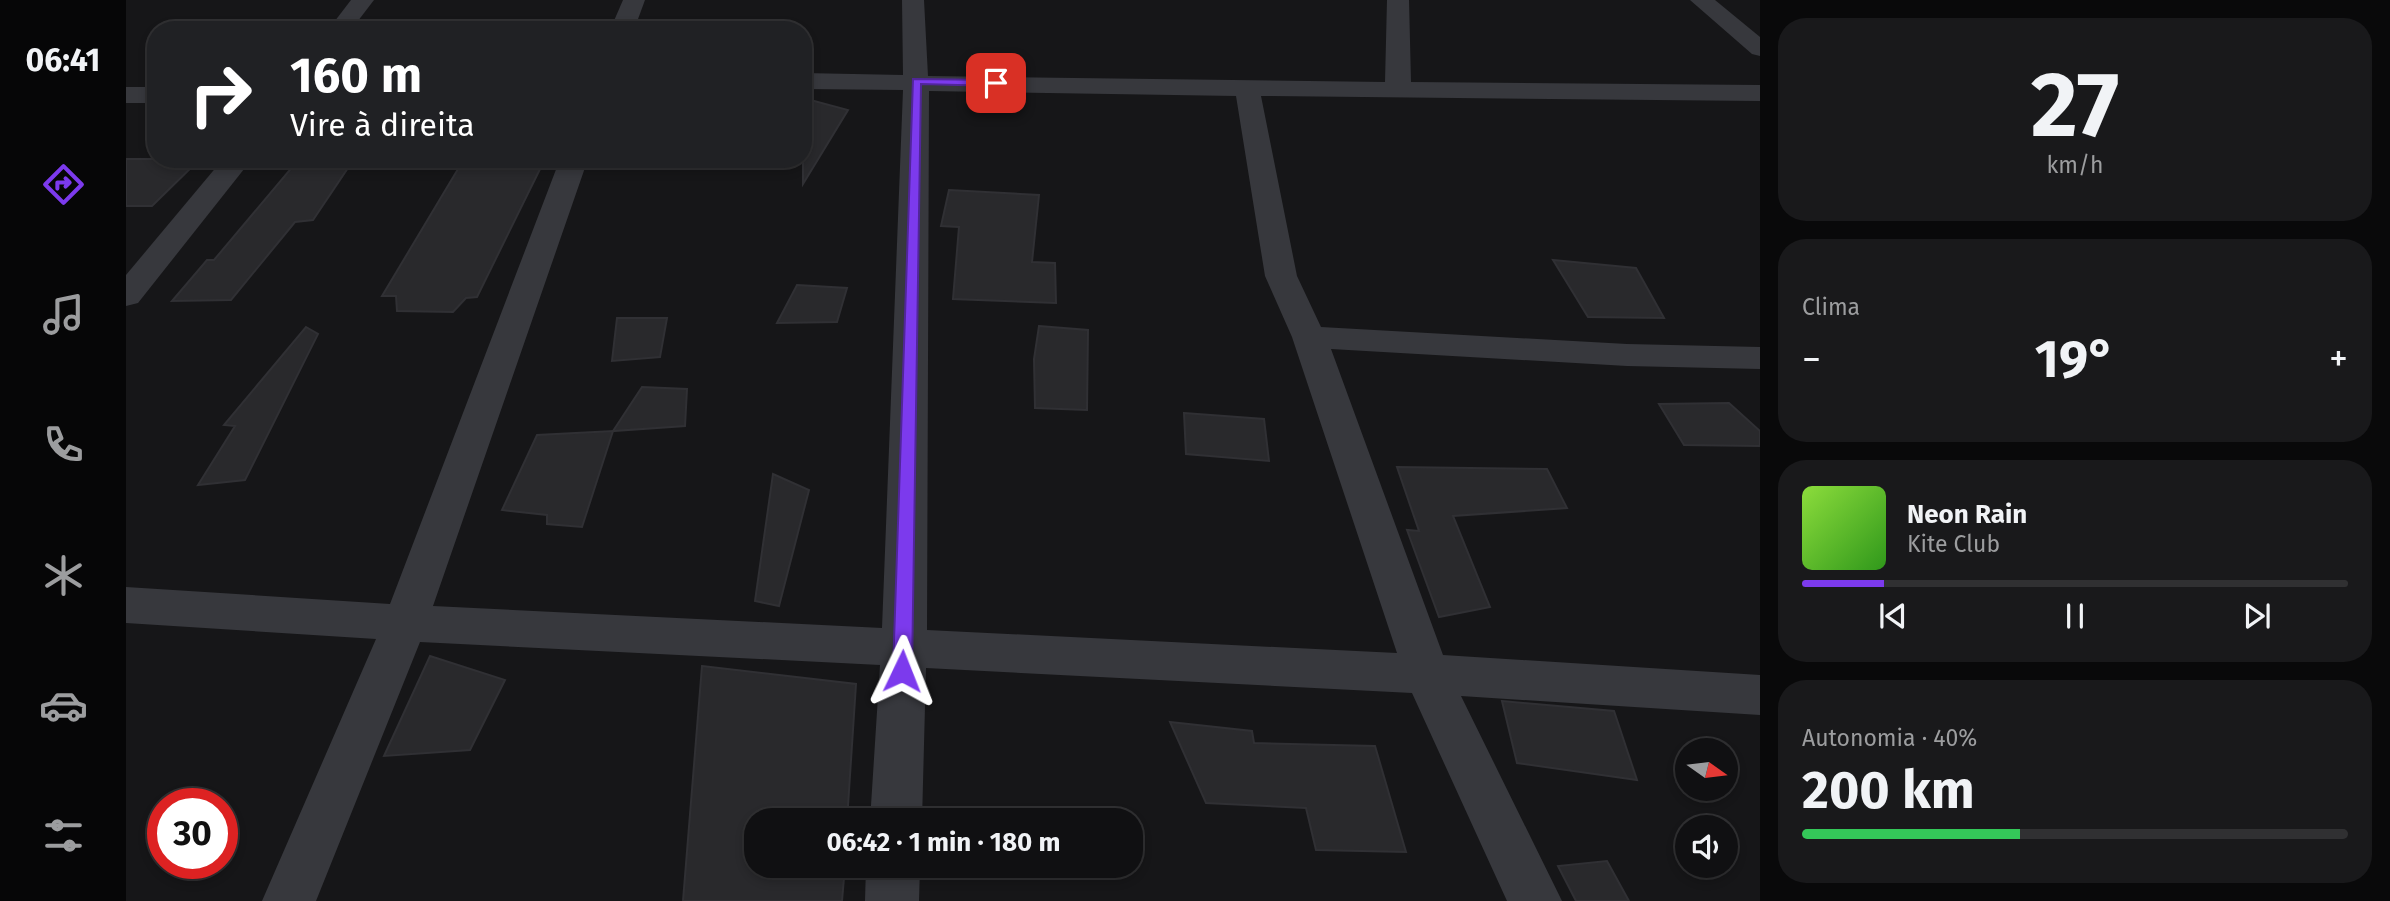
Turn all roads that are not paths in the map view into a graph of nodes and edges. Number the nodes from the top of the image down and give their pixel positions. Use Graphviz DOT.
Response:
graph roads {
  1 [pos="363,0"];
  2 [pos="634,0"];
  3 [pos="913,0"];
  4 [pos="1398,0"];
  5 [pos="1701,0"];
  6 [pos="346,21"];
  7 [pos="626,21"];
  8 [pos="1760,49"];
  9 [pos="812,81"];
  10 [pos="916,81"];
  11 [pos="1247,88"];
  12 [pos="1398,90"];
  13 [pos="1760,93"];
  14 [pos="126,95"];
  15 [pos="147,96"];
  16 [pos="231,168"];
  17 [pos="572,168"];
  18 [pos="126,296"];
  19 [pos="1309,337"];
  20 [pos="1760,358"];
  21 [pos="126,605"];
  22 [pos="405,623"];
  23 [pos="904,646"];
  24 [pos="1427,674"];
  25 [pos="1760,695"];
  26 [pos="896,808"];
  27 [pos="893,878"];
  28 [pos="289,901"];
  29 [pos="892,901"];
  30 [pos="1535,901"];
  1 -- 6 [label="street"];
  2 -- 7 [label="street"];
  3 -- 10 [label="street"];
  4 -- 12 [label="street"];
  5 -- 8 [label="street"];
  9 -- 10 [label="street"];
  10 -- 11 [label="street"];
  10 -- 23 [label="street"];
  11 -- 12 [label="street"];
  11 -- 19 [label="street"];
  12 -- 13 [label="street"];
  14 -- 15 [label="street"];
  16 -- 18 [label="street"];
  17 -- 22 [label="street"];
  19 -- 20 [label="street"];
  19 -- 24 [label="street"];
  21 -- 22 [label="street"];
  22 -- 23 [label="street"];
  22 -- 28 [label="street"];
  23 -- 24 [label="street"];
  23 -- 26 [label="street"];
  24 -- 25 [label="street"];
  24 -- 30 [label="street"];
  27 -- 29 [label="street"];
}
